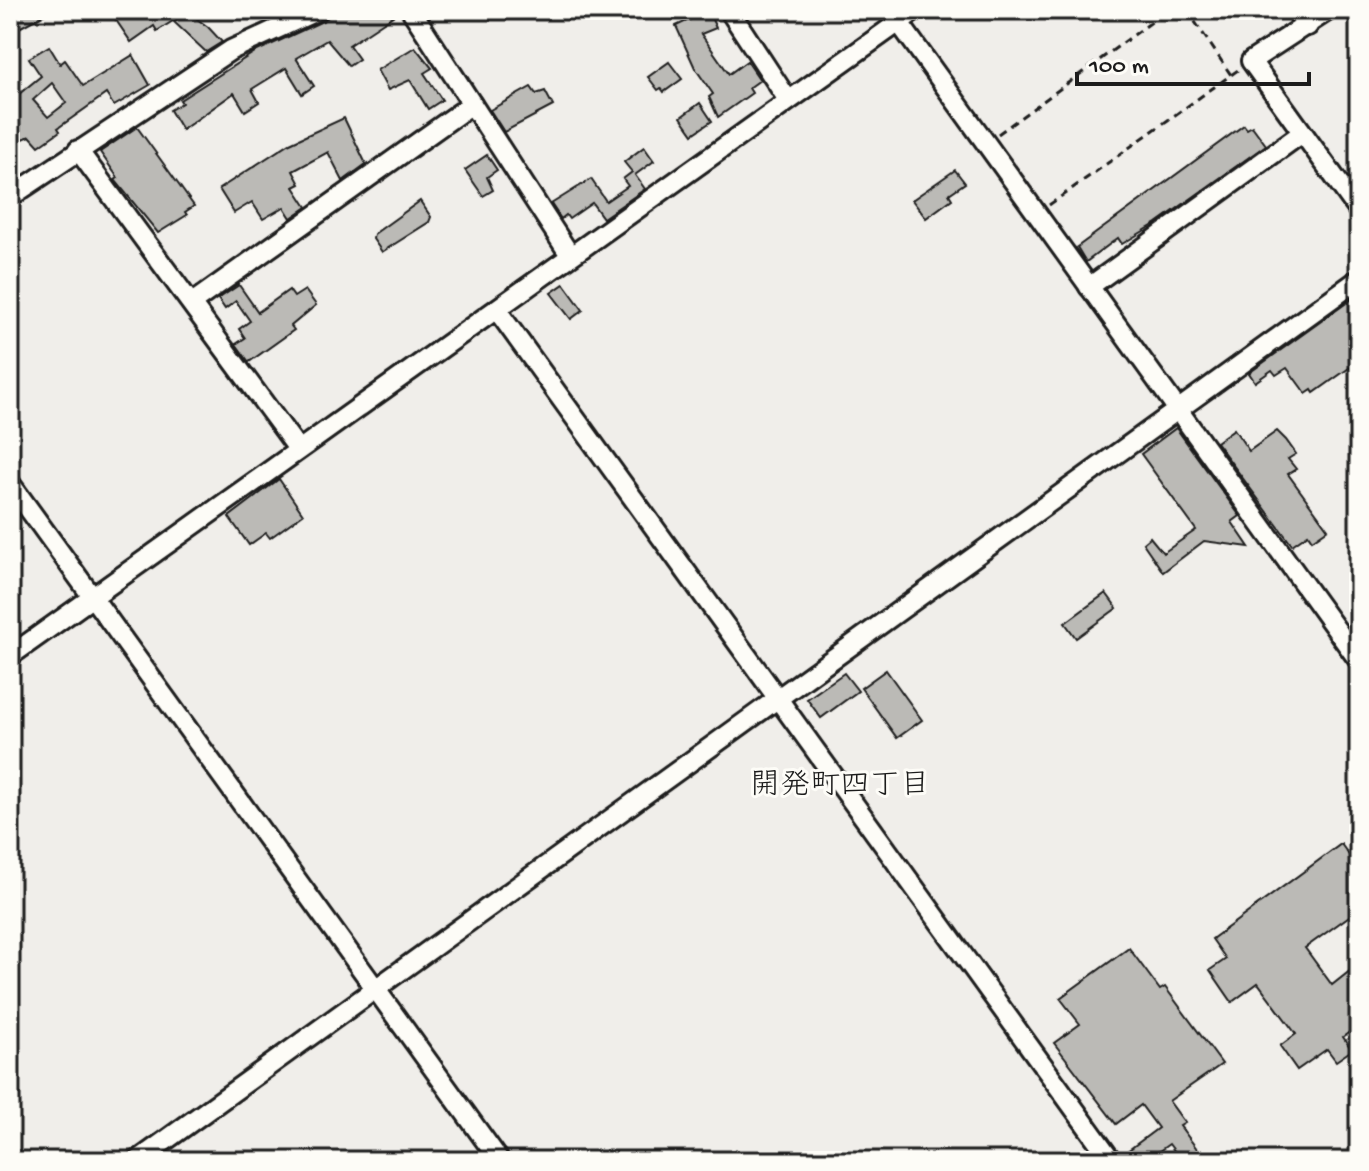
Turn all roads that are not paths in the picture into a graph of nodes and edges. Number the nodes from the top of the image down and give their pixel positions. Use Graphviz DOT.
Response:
graph roads {
  1 [pos="318,10"];
  2 [pos="411,10"];
  3 [pos="729,10"];
  4 [pos="916,10"];
  5 [pos="1295,10"];
  6 [pos="1329,10"];
  7 [pos="894,16"];
  8 [pos="1308,26"];
  9 [pos="788,100"];
  10 [pos="472,104"];
  11 [pos="1302,133"];
  12 [pos="78,150"];
  13 [pos="10,197"];
  14 [pos="1359,211"];
  15 [pos="570,255"];
  16 [pos="1359,279"];
  17 [pos="1089,287"];
  18 [pos="192,303"];
  19 [pos="497,310"];
  20 [pos="1179,408"];
  21 [pos="298,449"];
  22 [pos="10,483"];
  23 [pos="92,598"];
  24 [pos="10,656"];
  25 [pos="1359,661"];
  26 [pos="777,699"];
  27 [pos="374,988"];
  28 [pos="137,1161"];
  29 [pos="500,1161"];
  30 [pos="1112,1161"];
  1 -- 12 [label="street"];
  2 -- 10 [label="street"];
  3 -- 9 [label="street"];
  4 -- 7 [label="street"];
  5 -- 8 [label="street"];
  6 -- 8 [label="street"];
  7 -- 9 [label="street"];
  7 -- 17 [label="street"];
  8 -- 11 [label="street"];
  9 -- 15 [label="street"];
  10 -- 15 [label="street"];
  10 -- 18 [label="street"];
  11 -- 14 [label="street"];
  11 -- 17 [label="street"];
  12 -- 13 [label="street"];
  12 -- 18 [label="street"];
  15 -- 19 [label="street"];
  16 -- 20 [label="street"];
  17 -- 20 [label="street"];
  18 -- 21 [label="street"];
  19 -- 21 [label="street"];
  19 -- 26 [label="street"];
  20 -- 25 [label="street"];
  20 -- 26 [label="street"];
  21 -- 23 [label="street"];
  22 -- 23 [label="street"];
  23 -- 24 [label="street"];
  23 -- 27 [label="street"];
  26 -- 27 [label="street"];
  26 -- 30 [label="street"];
  27 -- 28 [label="street"];
  27 -- 29 [label="street"];
}
